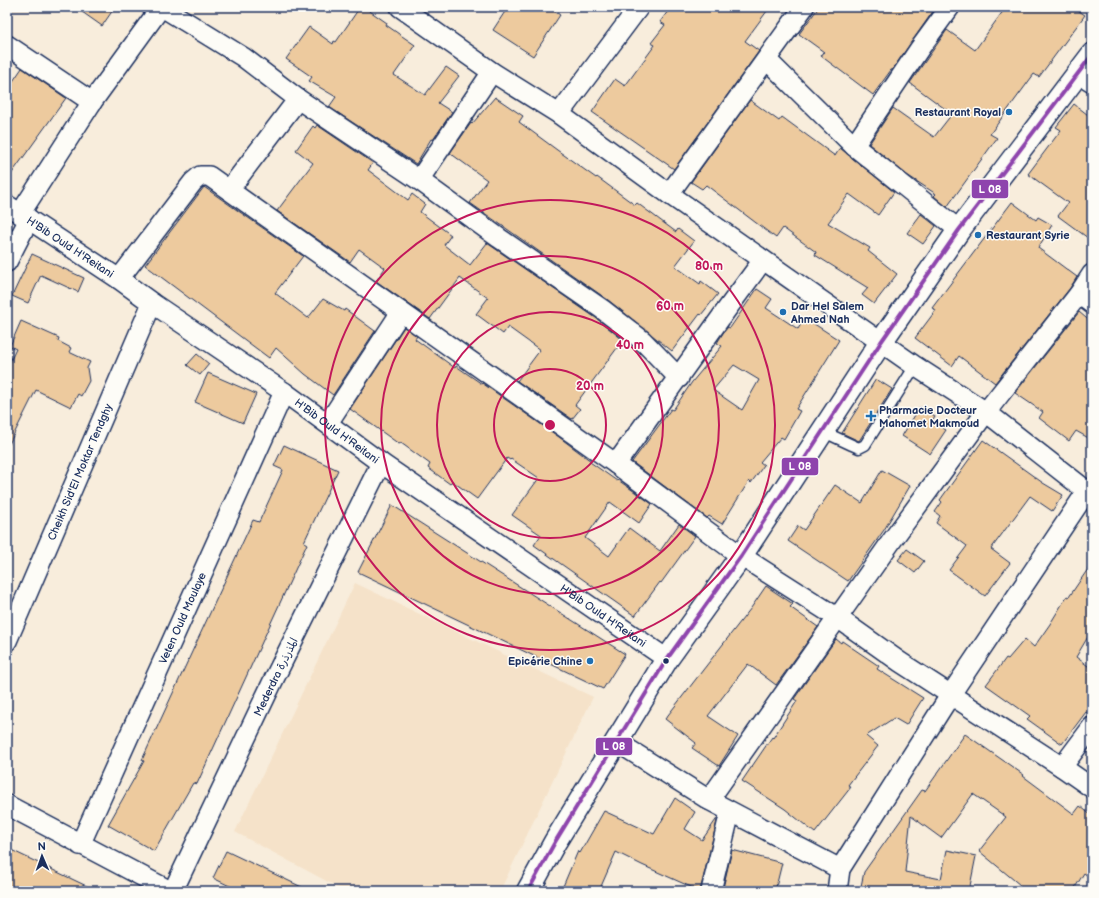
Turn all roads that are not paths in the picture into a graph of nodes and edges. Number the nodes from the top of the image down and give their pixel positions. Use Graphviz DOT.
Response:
graph roads {
  1 [pos="162,7"];
  2 [pos="400,7"];
  3 [pos="804,7"];
  4 [pos="950,7"];
  5 [pos="637,8"];
  6 [pos="7,45"];
  7 [pos="1092,55"];
  8 [pos="767,60"];
  9 [pos="492,72"];
  10 [pos="1086,78"];
  11 [pos="298,99"];
  12 [pos="92,102"];
  13 [pos="559,114"];
  14 [pos="854,146"];
  15 [pos="419,180"];
  16 [pos="229,190"];
  17 [pos="668,194"];
  18 [pos="19,212"];
  19 [pos="959,230"];
  20 [pos="763,260"];
  21 [pos="7,262"];
  22 [pos="1092,274"];
  23 [pos="119,279"];
  24 [pos="1085,299"];
  25 [pos="152,303"];
  26 [pos="401,312"];
  27 [pos="881,342"];
  28 [pos="915,366"];
  29 [pos="678,378"];
  30 [pos="284,392"];
  31 [pos="986,412"];
  32 [pos="328,423"];
  33 [pos="822,431"];
  34 [pos="381,463"];
  35 [pos="616,464"];
  36 [pos="1089,493"];
  37 [pos="741,556"];
  38 [pos="838,618"];
  39 [pos="7,641"];
  40 [pos="667,659"];
  41 [pos="951,694"];
  42 [pos="1092,727"];
  43 [pos="617,742"];
  44 [pos="1062,767"];
  45 [pos="1092,788"];
  46 [pos="709,800"];
  47 [pos="7,805"];
  48 [pos="730,812"];
  49 [pos="80,845"];
  50 [pos="840,869"];
  51 [pos="170,891"];
  52 [pos="173,891"];
  53 [pos="528,891"];
  54 [pos="712,891"];
  55 [pos="837,891"];
  1 -- 11 [label="street"];
  1 -- 12 [label="street"];
  2 -- 9 [label="street"];
  3 -- 8 [label="street"];
  4 -- 14 [label="street"];
  5 -- 13 [label="street"];
  6 -- 12 [label="street"];
  7 -- 10 [label="street"];
  8 -- 14 [label="street"];
  8 -- 17 [label="street"];
  9 -- 13 [label="street"];
  9 -- 15 [label="street"];
  10 -- 19 [label="street"];
  11 -- 15 [label="street"];
  11 -- 16 [label="street"];
  12 -- 18 [label="street"];
  13 -- 17 [label="street"];
  14 -- 19 [label="street"];
  15 -- 29 [label="street"];
  16 -- 23 [label="street"];
  16 -- 26 [label="street"];
  17 -- 20 [label="street"];
  18 -- 21 [label="street"];
  18 -- 23 [label="street, H'Bib Ould H'Reitani"];
  19 -- 27 [label="street"];
  20 -- 27 [label="street"];
  20 -- 29 [label="street"];
  22 -- 24 [label="street"];
  23 -- 25 [label="street, H'Bib Ould H'Reitani"];
  24 -- 31 [label="street"];
  25 -- 30 [label="street, H'Bib Ould H'Reitani"];
  25 -- 39 [label="street, Cheikh Sid'El Moktar Tendghy"];
  26 -- 32 [label="street"];
  26 -- 35 [label="street"];
  27 -- 28 [label="street"];
  27 -- 33 [label="street"];
  28 -- 31 [label="street"];
  28 -- 33 [label="lane"];
  29 -- 35 [label="street"];
  30 -- 32 [label="street, H'Bib Ould H'Reitani"];
  30 -- 49 [label="street, Veten Ould Moulaye"];
  31 -- 36 [label="street"];
  31 -- 38 [label="street"];
  32 -- 34 [label="street, H'Bib Ould H'Reitani"];
  33 -- 37 [label="street"];
  34 -- 40 [label="street, H'Bib Ould H'Reitani"];
  34 -- 52 [label="street, Mederdra المذرذرة"];
  35 -- 37 [label="street"];
  36 -- 41 [label="street"];
  37 -- 38 [label="street"];
  37 -- 40 [label="street"];
  38 -- 41 [label="street"];
  38 -- 46 [label="street"];
  40 -- 43 [label="street"];
  41 -- 44 [label="street"];
  41 -- 50 [label="street"];
  42 -- 44 [label="street"];
  43 -- 46 [label="street"];
  43 -- 53 [label="street"];
  44 -- 45 [label="street"];
  46 -- 48 [label="street"];
  47 -- 49 [label="street"];
  48 -- 50 [label="street"];
  48 -- 54 [label="street"];
  49 -- 51 [label="street"];
  50 -- 55 [label="street"];
}
